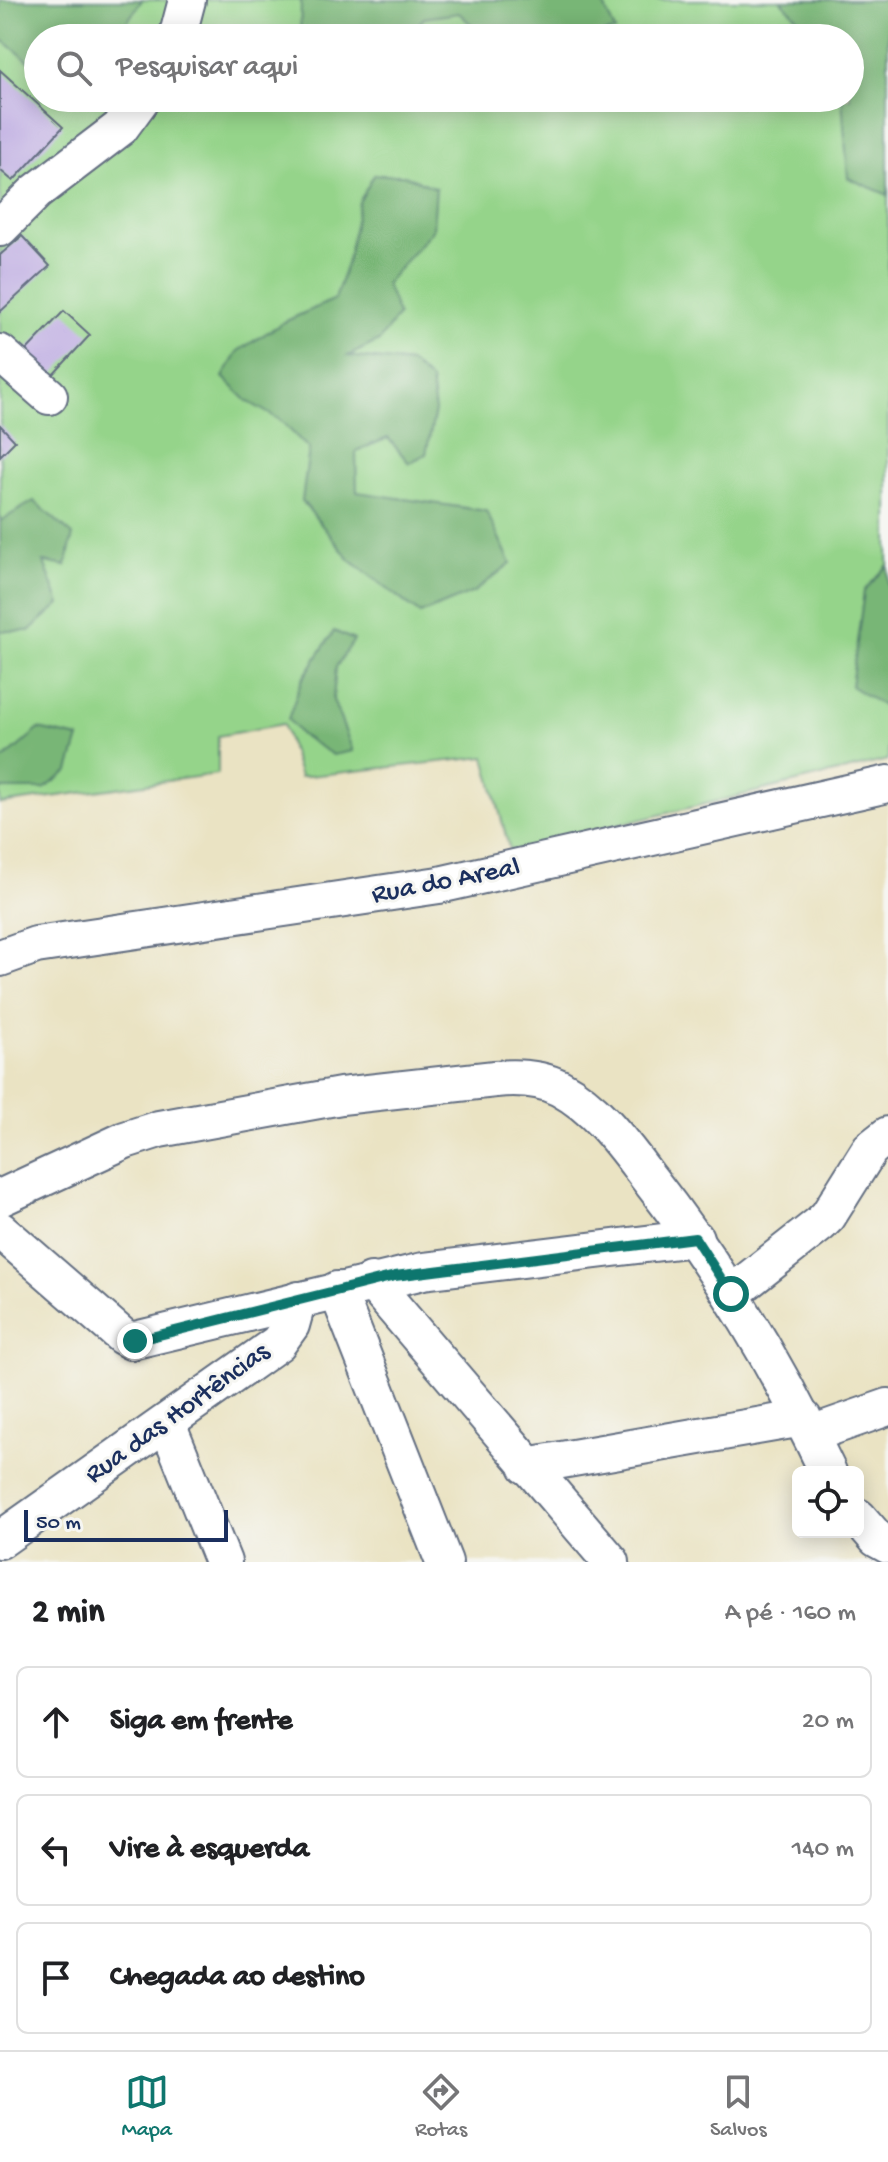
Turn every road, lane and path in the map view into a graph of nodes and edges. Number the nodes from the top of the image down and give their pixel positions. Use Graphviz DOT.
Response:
graph roads {
  1 [pos="187,0"];
  2 [pos="181,24"];
  3 [pos="132,112"];
  4 [pos="0,228"];
  5 [pos="0,353"];
  6 [pos="49,396"];
  7 [pos="888,784"];
  8 [pos="0,958"];
  9 [pos="888,1135"];
  10 [pos="0,1198"];
  11 [pos="0,1230"];
  12 [pos="695,1238"];
  13 [pos="354,1286"];
  14 [pos="731,1294"];
  15 [pos="298,1300"];
  16 [pos="888,1407"];
  17 [pos="167,1423"];
  18 [pos="807,1426"];
  19 [pos="527,1466"];
  20 [pos="825,1466"];
  21 [pos="8,1546"];
  22 [pos="223,1562"];
  23 [pos="444,1562"];
  24 [pos="611,1562"];
  1 -- 2 [label="street"];
  3 -- 4 [label="street"];
  5 -- 6 [label="street"];
  7 -- 8 [label="street, Rua do Areal"];
  9 -- 14 [label="street"];
  10 -- 12 [label="street"];
  11 -- 15 [label="street"];
  12 -- 13 [label="street"];
  12 -- 14 [label="street"];
  13 -- 15 [label="street"];
  13 -- 19 [label="street"];
  13 -- 23 [label="street"];
  14 -- 18 [label="street"];
  15 -- 17 [label="street, Rua das Hortências"];
  16 -- 18 [label="street"];
  17 -- 21 [label="street, Rua das Hortências"];
  17 -- 22 [label="street"];
  18 -- 19 [label="street"];
  18 -- 20 [label="street"];
  19 -- 24 [label="street"];
}
